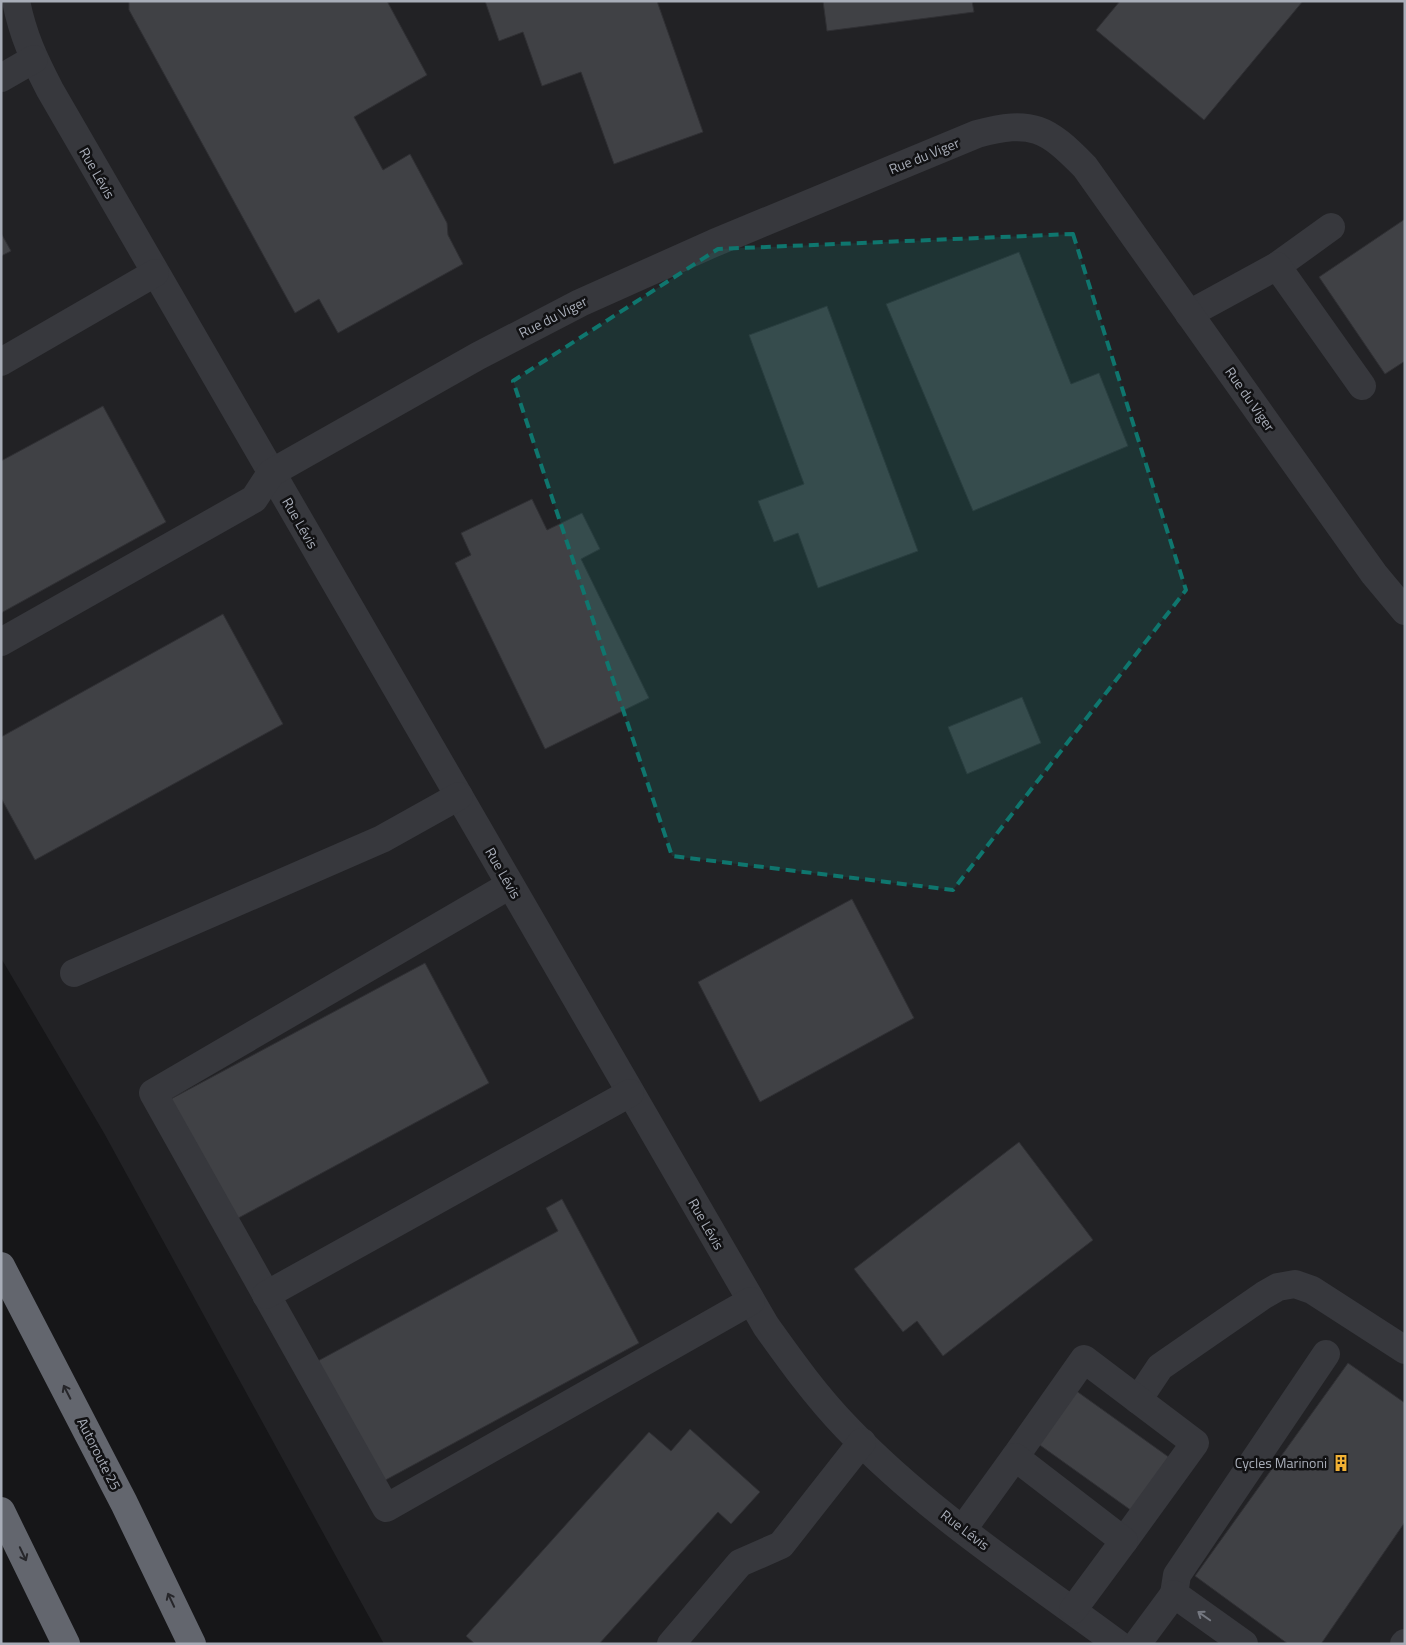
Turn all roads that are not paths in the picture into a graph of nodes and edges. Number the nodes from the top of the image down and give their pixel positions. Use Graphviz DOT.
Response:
graph roads {
  1 [pos="16,1"];
  2 [pos="34,59"];
  3 [pos="1,78"];
  4 [pos="1331,227"];
  5 [pos="1276,266"];
  6 [pos="155,273"];
  7 [pos="1189,314"];
  8 [pos="1,362"];
  9 [pos="1362,386"];
  10 [pos="271,473"];
  11 [pos="1405,611"];
  12 [pos="1,642"];
  13 [pos="459,796"];
  14 [pos="510,885"];
  15 [pos="74,972"];
  16 [pos="630,1093"];
  17 [pos="1,1266"];
  18 [pos="266,1295"];
  19 [pos="751,1301"];
  20 [pos="1405,1350"];
  21 [pos="1326,1354"];
  22 [pos="1138,1400"];
  23 [pos="862,1442"];
  24 [pos="1015,1457"];
  25 [pos="1,1511"];
  26 [pos="963,1529"];
  27 [pos="1124,1541"];
  28 [pos="1174,1594"];
  29 [pos="1073,1610"];
  30 [pos="1102,1639"];
  31 [pos="66,1644"];
  32 [pos="192,1644"];
  33 [pos="671,1644"];
  34 [pos="1138,1644"];
  35 [pos="1244,1644"];
  1 -- 2 [label="street, Rue Lévis"];
  2 -- 3 [label="street"];
  2 -- 6 [label="street, Rue Lévis"];
  4 -- 5 [label="street"];
  5 -- 7 [label="street"];
  5 -- 9 [label="street"];
  6 -- 8 [label="street"];
  6 -- 10 [label="street, Rue Lévis"];
  7 -- 10 [label="street, Rue du Viger"];
  7 -- 11 [label="street, Rue du Viger"];
  10 -- 12 [label="street"];
  10 -- 13 [label="street, Rue Lévis"];
  13 -- 14 [label="street, Rue Lévis"];
  13 -- 15 [label="street"];
  14 -- 16 [label="street, Rue Lévis"];
  14 -- 18 [label="street"];
  16 -- 18 [label="street"];
  16 -- 19 [label="street, Rue Lévis"];
  32 -- 17 [label="highway, Autoroute 25, one-way"];
  18 -- 19 [label="street"];
  19 -- 23 [label="street, Rue Lévis"];
  20 -- 22 [label="street"];
  21 -- 28 [label="street"];
  22 -- 24 [label="street"];
  22 -- 27 [label="street"];
  23 -- 26 [label="street, Rue Lévis"];
  23 -- 33 [label="street"];
  24 -- 26 [label="street"];
  24 -- 27 [label="street"];
  25 -- 31 [label="highway, one-way"];
  26 -- 29 [label="street, Rue Lévis"];
  27 -- 29 [label="street"];
  28 -- 34 [label="street"];
  35 -- 28 [label="street, one-way"];
  29 -- 30 [label="street, Rue Lévis"];
}
